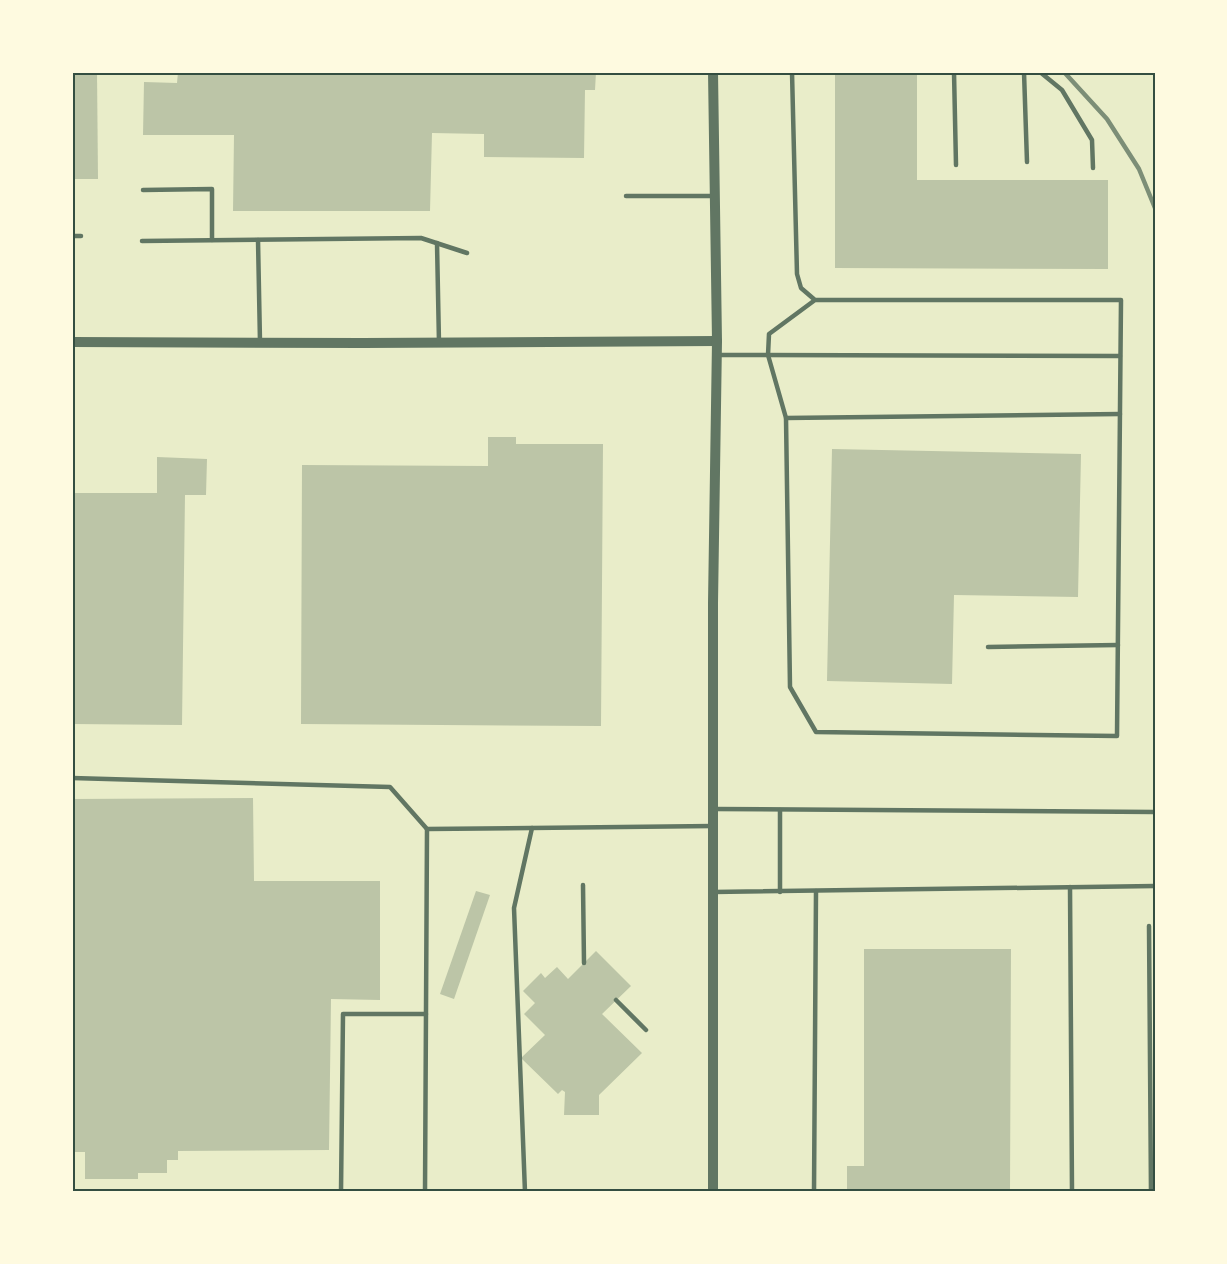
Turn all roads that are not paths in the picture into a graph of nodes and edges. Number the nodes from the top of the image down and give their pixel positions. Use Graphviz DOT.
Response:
graph roads {
  1 [pos="713,72"];
  2 [pos="792,72"];
  3 [pos="954,72"];
  4 [pos="1024,72"];
  5 [pos="1040,72"];
  6 [pos="1027,162"];
  7 [pos="956,165"];
  8 [pos="1093,168"];
  9 [pos="143,190"];
  10 [pos="626,196"];
  11 [pos="715,196"];
  12 [pos="72,236"];
  13 [pos="81,236"];
  14 [pos="212,240"];
  15 [pos="258,240"];
  16 [pos="142,241"];
  17 [pos="437,243"];
  18 [pos="467,253"];
  19 [pos="815,300"];
  20 [pos="717,341"];
  21 [pos="72,342"];
  22 [pos="260,343"];
  23 [pos="439,343"];
  24 [pos="716,355"];
  25 [pos="768,355"];
  26 [pos="1120,356"];
  27 [pos="1120,414"];
  28 [pos="786,418"];
  29 [pos="1118,645"];
  30 [pos="988,647"];
  31 [pos="72,778"];
  32 [pos="712,809"];
  33 [pos="780,810"];
  34 [pos="1155,812"];
  35 [pos="712,826"];
  36 [pos="532,828"];
  37 [pos="427,829"];
  38 [pos="583,885"];
  39 [pos="1155,886"];
  40 [pos="1070,887"];
  41 [pos="816,891"];
  42 [pos="712,892"];
  43 [pos="780,892"];
  44 [pos="1149,926"];
  45 [pos="584,963"];
  46 [pos="616,1000"];
  47 [pos="426,1014"];
  48 [pos="646,1030"];
  49 [pos="1153,1176"];
  50 [pos="341,1192"];
  51 [pos="425,1192"];
  52 [pos="525,1192"];
  53 [pos="713,1192"];
  54 [pos="814,1192"];
  55 [pos="1072,1192"];
  56 [pos="1151,1192"];
  1 -- 11 [label="street"];
  2 -- 19 [label="lane"];
  3 -- 7 [label="lane"];
  4 -- 6 [label="lane"];
  5 -- 8 [label="lane"];
  9 -- 14 [label="lane"];
  10 -- 11 [label="lane"];
  11 -- 20 [label="street"];
  12 -- 13 [label="lane"];
  14 -- 15 [label="lane"];
  14 -- 16 [label="lane"];
  15 -- 17 [label="lane"];
  15 -- 22 [label="lane"];
  17 -- 18 [label="lane"];
  17 -- 23 [label="lane"];
  19 -- 25 [label="lane"];
  19 -- 26 [label="lane"];
  20 -- 23 [label="street"];
  20 -- 24 [label="street"];
  21 -- 22 [label="street"];
  22 -- 23 [label="street"];
  24 -- 25 [label="lane"];
  24 -- 32 [label="street"];
  25 -- 26 [label="lane"];
  25 -- 28 [label="lane"];
  26 -- 27 [label="lane"];
  27 -- 28 [label="lane"];
  27 -- 29 [label="lane"];
  28 -- 29 [label="lane"];
  29 -- 30 [label="lane"];
  31 -- 37 [label="lane"];
  32 -- 33 [label="lane"];
  32 -- 35 [label="street"];
  33 -- 34 [label="lane"];
  33 -- 43 [label="lane"];
  35 -- 36 [label="lane"];
  35 -- 42 [label="street"];
  36 -- 37 [label="lane"];
  36 -- 52 [label="lane"];
  37 -- 47 [label="lane"];
  38 -- 45 [label="lane"];
  39 -- 40 [label="lane"];
  40 -- 41 [label="lane"];
  40 -- 55 [label="lane"];
  41 -- 43 [label="lane"];
  41 -- 54 [label="lane"];
  42 -- 43 [label="lane"];
  42 -- 53 [label="street"];
  44 -- 49 [label="lane"];
  46 -- 48 [label="lane"];
  47 -- 50 [label="lane"];
  47 -- 51 [label="lane"];
  49 -- 56 [label="lane"];
}
